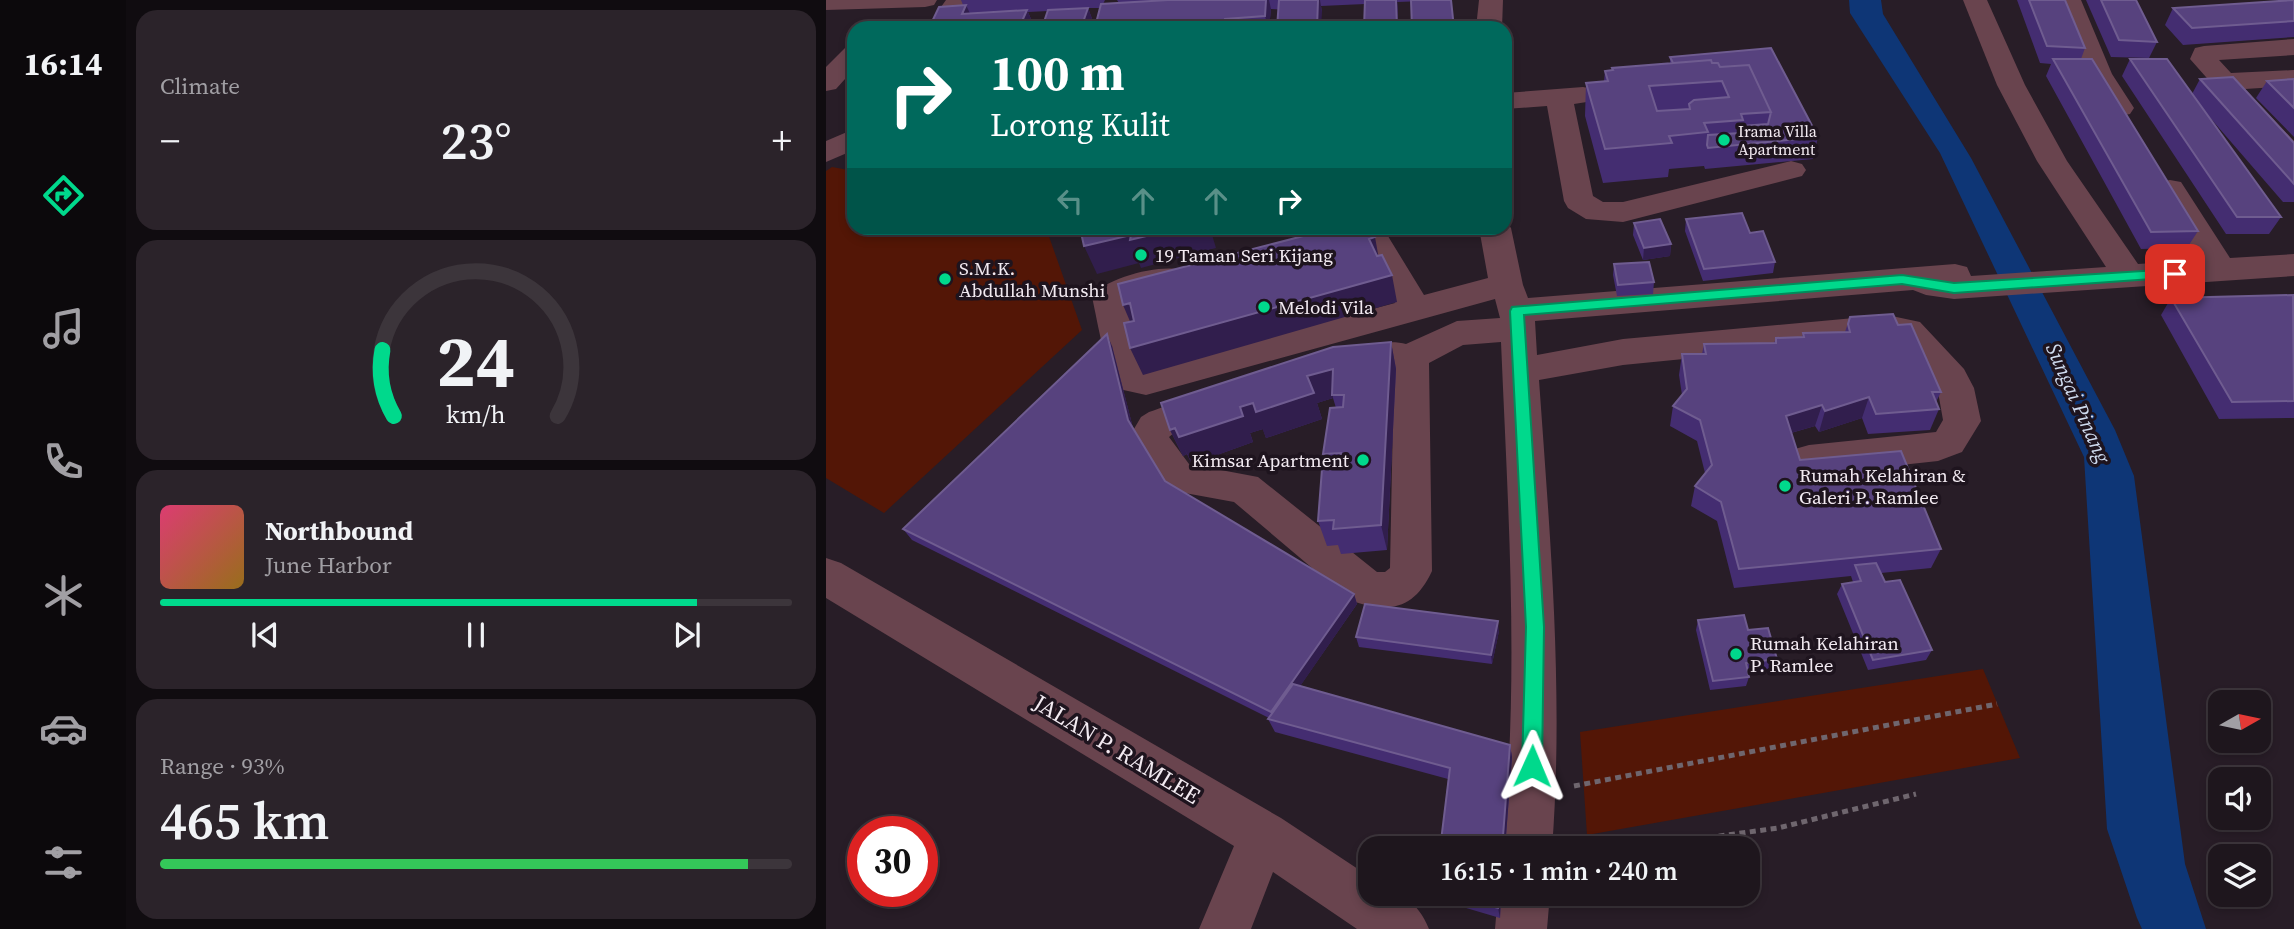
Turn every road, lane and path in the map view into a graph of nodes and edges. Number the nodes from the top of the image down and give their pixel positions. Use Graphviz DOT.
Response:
graph roads {
  1 [pos="924,0"];
  2 [pos="958,0"];
  3 [pos="1491,0"];
  4 [pos="1975,0"];
  5 [pos="2069,0"];
  6 [pos="826,4"];
  7 [pos="895,21"];
  8 [pos="944,21"];
  9 [pos="1490,21"];
  10 [pos="2294,47"];
  11 [pos="847,61"];
  12 [pos="2294,78"];
  13 [pos="2224,82"];
  14 [pos="826,83"];
  15 [pos="1609,93"];
  16 [pos="1559,96"];
  17 [pos="1512,100"];
  18 [pos="2135,132"];
  19 [pos="847,142"];
  20 [pos="826,153"];
  21 [pos="2294,159"];
  22 [pos="2156,166"];
  23 [pos="1791,170"];
  24 [pos="1347,235"];
  25 [pos="1372,235"];
  26 [pos="1497,235"];
  27 [pos="1293,248"];
  28 [pos="2292,269"];
  29 [pos="1200,270"];
  30 [pos="2221,271"];
  31 [pos="2129,276"];
  32 [pos="1514,308"];
  33 [pos="1415,309"];
  34 [pos="1409,358"];
  35 [pos="1520,371"];
  36 [pos="1805,460"];
  37 [pos="826,576"];
  38 [pos="1997,704"];
  39 [pos="1532,794"];
  40 [pos="1916,794"];
  41 [pos="1263,836"];
  42 [pos="1528,836"];
  43 [pos="1720,836"];
  44 [pos="1523,906"];
  45 [pos="1225,929"];
  46 [pos="1403,929"];
  47 [pos="1521,929"];
  1 -- 6 [label="street"];
  1 -- 7 [label="street"];
  2 -- 8 [label="street"];
  3 -- 9 [label="street"];
  4 -- 31 [label="street"];
  5 -- 18 [label="street"];
  10 -- 13 [label="street"];
  11 -- 14 [label="street"];
  12 -- 13 [label="street"];
  13 -- 21 [label="street"];
  15 -- 16 [label="street"];
  16 -- 17 [label="street"];
  16 -- 23 [label="street"];
  19 -- 20 [label="street"];
  22 -- 30 [label="street"];
  24 -- 27 [label="street"];
  25 -- 33 [label="street"];
  26 -- 32 [label="street"];
  28 -- 30 [label="street"];
  29 -- 33 [label="street"];
  30 -- 31 [label="street"];
  31 -- 32 [label="street"];
  32 -- 33 [label="street"];
  32 -- 34 [label="street"];
  32 -- 35 [label="street"];
  34 -- 34 [label="street"];
  35 -- 36 [label="street"];
  35 -- 39 [label="street"];
  37 -- 41 [label="street, JALAN P. RAMLEE"];
  38 -- 39 [label="path"];
  39 -- 42 [label="street"];
  40 -- 43 [label="path"];
  41 -- 45 [label="street"];
  41 -- 46 [label="street, JALAN P. RAMLEE"];
  44 -- 47 [label="street"];
}
